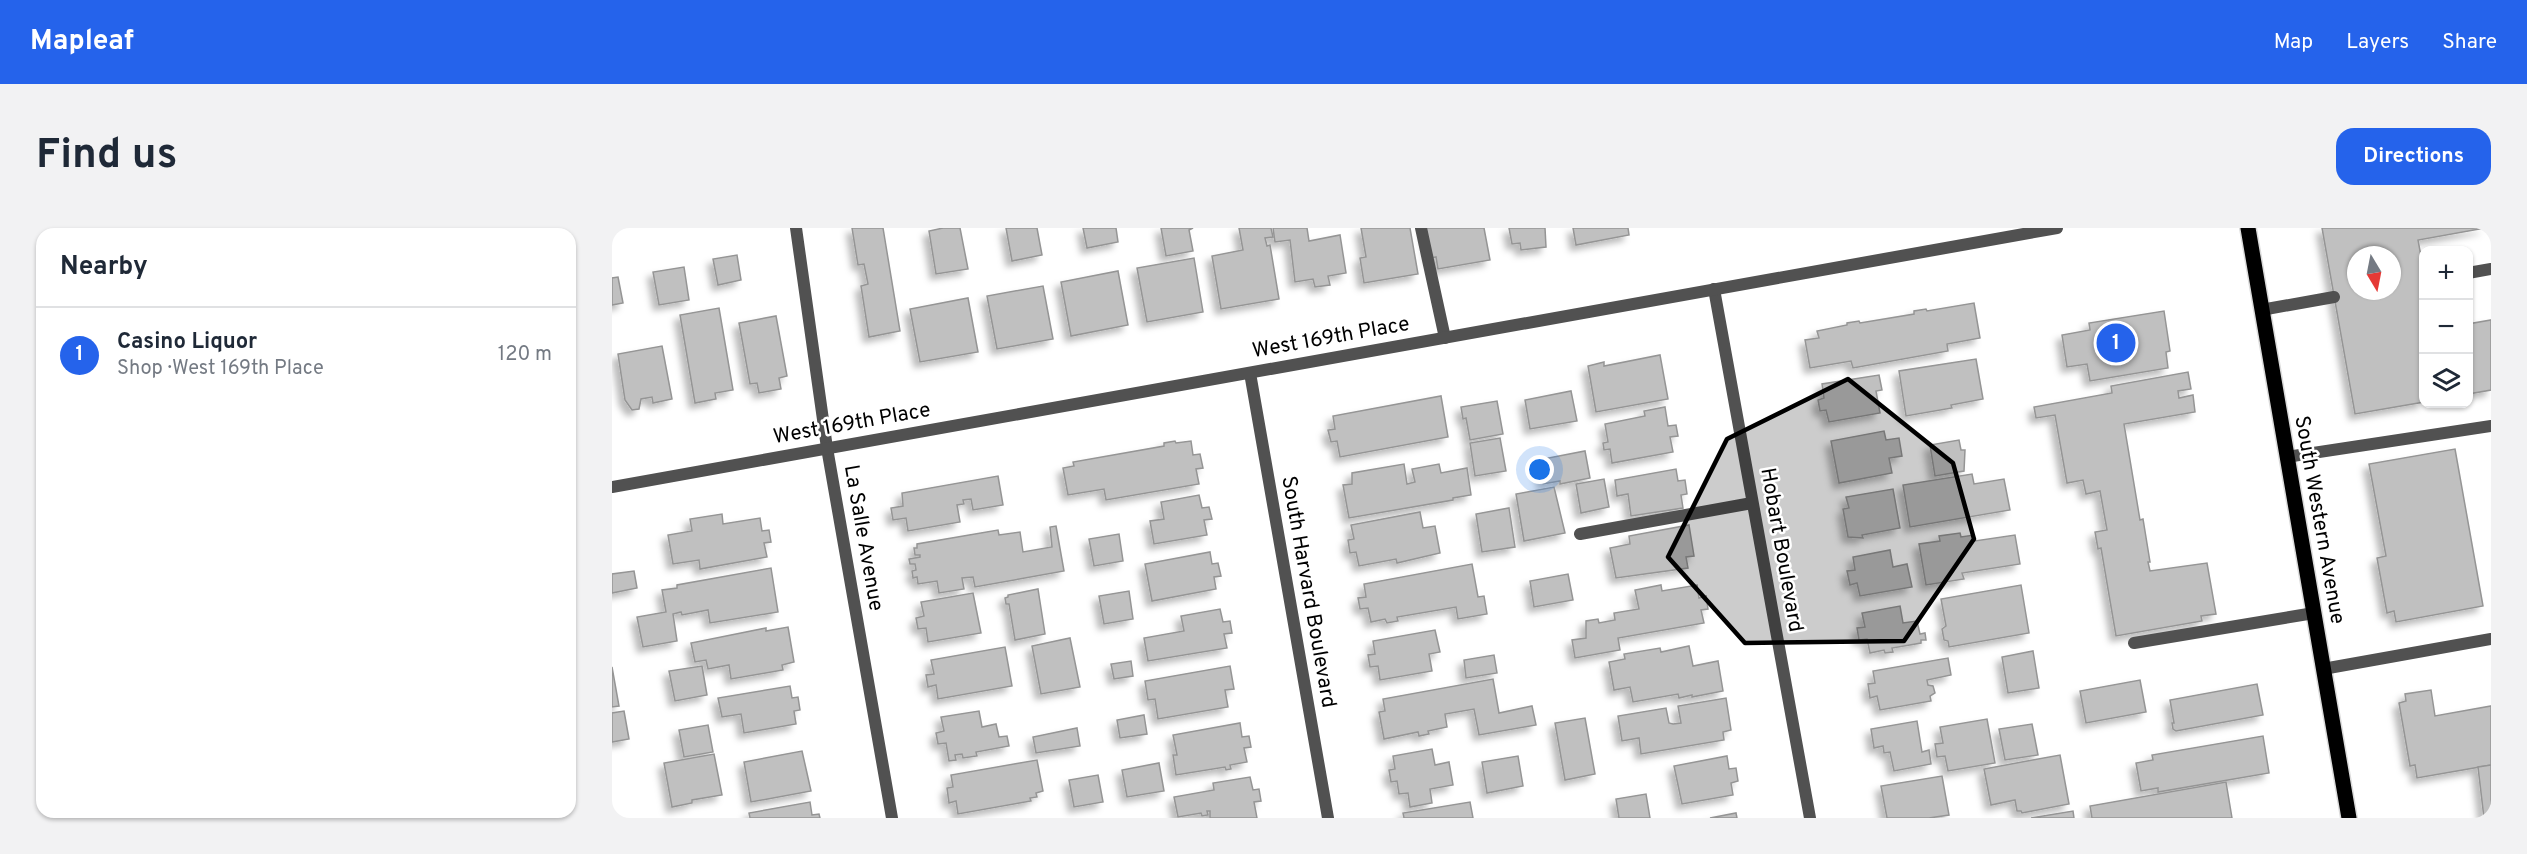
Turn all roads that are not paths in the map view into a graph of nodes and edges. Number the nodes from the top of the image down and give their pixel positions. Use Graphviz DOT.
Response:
graph roads {
  1 [pos="796,228"];
  2 [pos="1421,228"];
  3 [pos="2057,228"];
  4 [pos="2248,228"];
  5 [pos="2491,269"];
  6 [pos="2473,272"];
  7 [pos="1714,289"];
  8 [pos="2334,297"];
  9 [pos="2261,310"];
  10 [pos="1444,338"];
  11 [pos="1250,373"];
  12 [pos="2491,426"];
  13 [pos="827,448"];
  14 [pos="2286,457"];
  15 [pos="612,487"];
  16 [pos="1752,503"];
  17 [pos="1580,534"];
  18 [pos="2314,613"];
  19 [pos="2491,639"];
  20 [pos="2134,643"];
  21 [pos="2323,669"];
  22 [pos="892,818"];
  23 [pos="1328,818"];
  24 [pos="1810,818"];
  25 [pos="2349,818"];
  1 -- 13 [label="street, La Salle Avenue"];
  2 -- 10 [label="street"];
  3 -- 7 [label="street, West 169th Place"];
  4 -- 9 [label="main road, South Western Avenue"];
  5 -- 6 [label="street"];
  7 -- 10 [label="street, West 169th Place"];
  7 -- 16 [label="street, Hobart Boulevard"];
  8 -- 9 [label="street"];
  9 -- 14 [label="main road, South Western Avenue"];
  10 -- 11 [label="street, West 169th Place"];
  11 -- 13 [label="street, West 169th Place"];
  11 -- 23 [label="street, South Harvard Boulevard"];
  12 -- 14 [label="street"];
  13 -- 15 [label="street, West 169th Place"];
  13 -- 22 [label="street, La Salle Avenue"];
  14 -- 18 [label="main road, South Western Avenue"];
  16 -- 17 [label="street"];
  16 -- 24 [label="street, Hobart Boulevard"];
  18 -- 20 [label="street"];
  18 -- 21 [label="main road, South Western Avenue"];
  19 -- 21 [label="street"];
  21 -- 25 [label="main road, South Western Avenue"];
}
